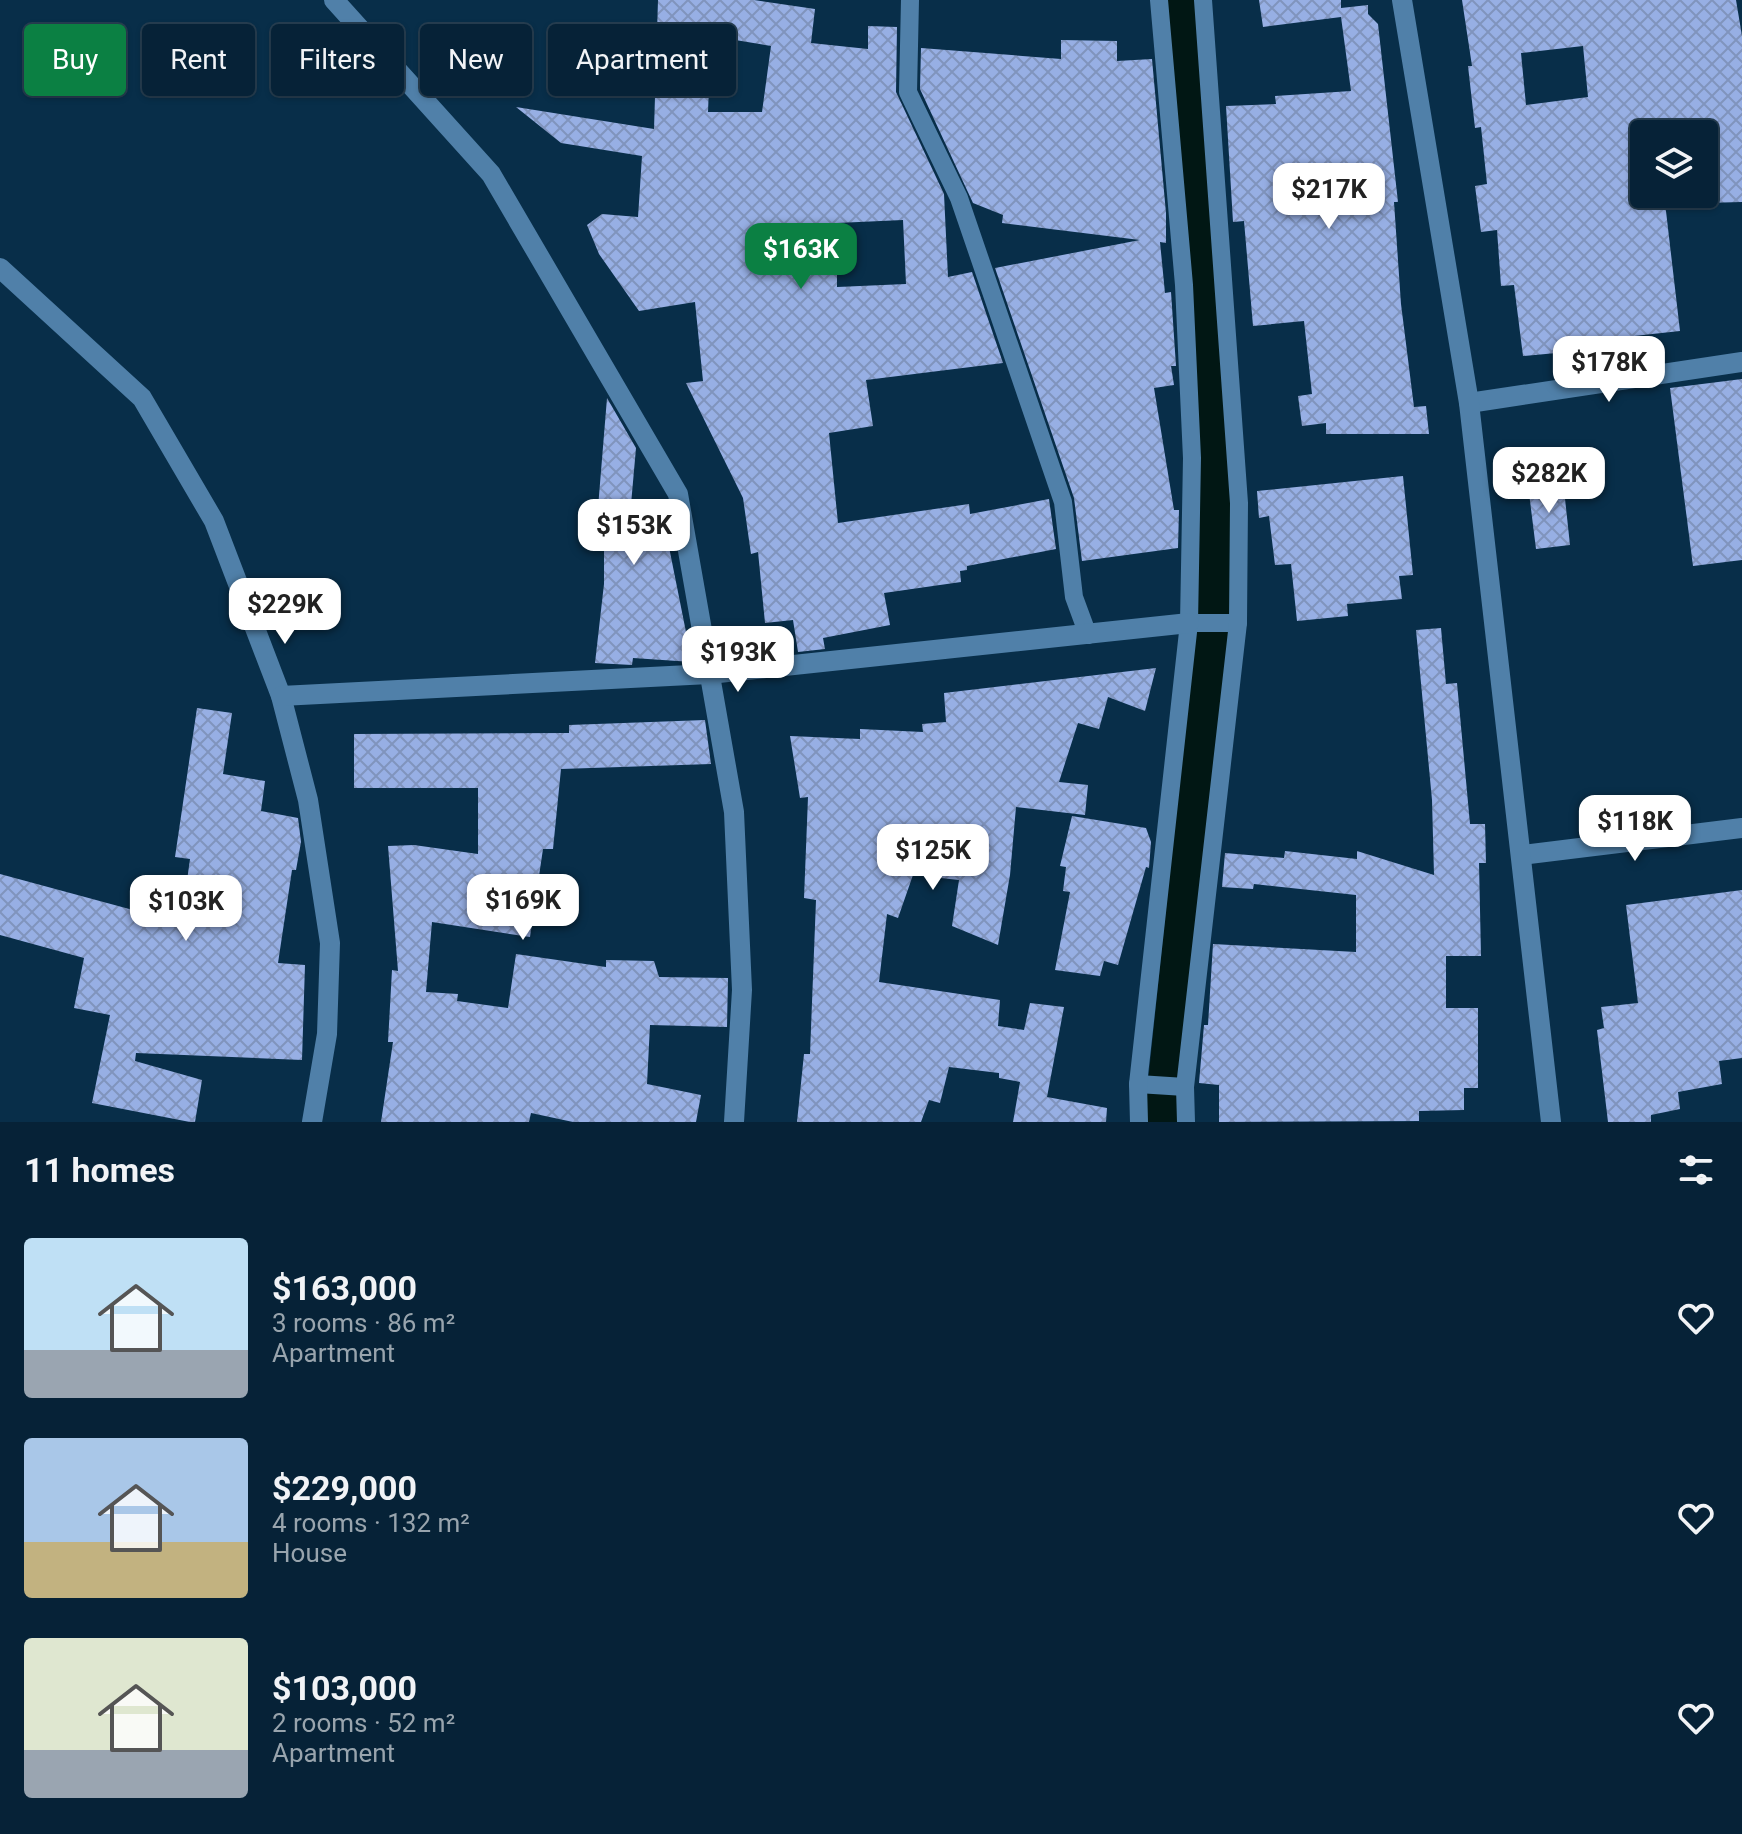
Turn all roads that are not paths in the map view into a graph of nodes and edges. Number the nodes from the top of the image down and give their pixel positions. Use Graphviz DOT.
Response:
graph roads {
  1 [pos="334,0"];
  2 [pos="910,0"];
  3 [pos="1159,0"];
  4 [pos="1203,0"];
  5 [pos="1402,0"];
  6 [pos="0,268"];
  7 [pos="1742,362"];
  8 [pos="1469,403"];
  9 [pos="1194,622"];
  10 [pos="1238,623"];
  11 [pos="1088,635"];
  12 [pos="709,674"];
  13 [pos="281,696"];
  14 [pos="1742,828"];
  15 [pos="1522,855"];
  16 [pos="1138,1084"];
  17 [pos="1185,1087"];
  18 [pos="312,1122"];
  19 [pos="734,1122"];
  20 [pos="1139,1122"];
  21 [pos="1186,1122"];
  22 [pos="1551,1122"];
  1 -- 12 [label="street"];
  2 -- 11 [label="lane"];
  3 -- 9 [label="lane"];
  4 -- 10 [label="lane"];
  5 -- 8 [label="street"];
  6 -- 13 [label="street"];
  7 -- 8 [label="street"];
  8 -- 15 [label="street"];
  9 -- 10 [label="lane"];
  9 -- 11 [label="street"];
  9 -- 16 [label="lane"];
  10 -- 17 [label="lane"];
  11 -- 12 [label="street"];
  12 -- 13 [label="street"];
  12 -- 19 [label="street"];
  13 -- 18 [label="street"];
  14 -- 15 [label="street"];
  15 -- 22 [label="street"];
  16 -- 17 [label="lane"];
  16 -- 20 [label="lane"];
  17 -- 21 [label="lane"];
}
